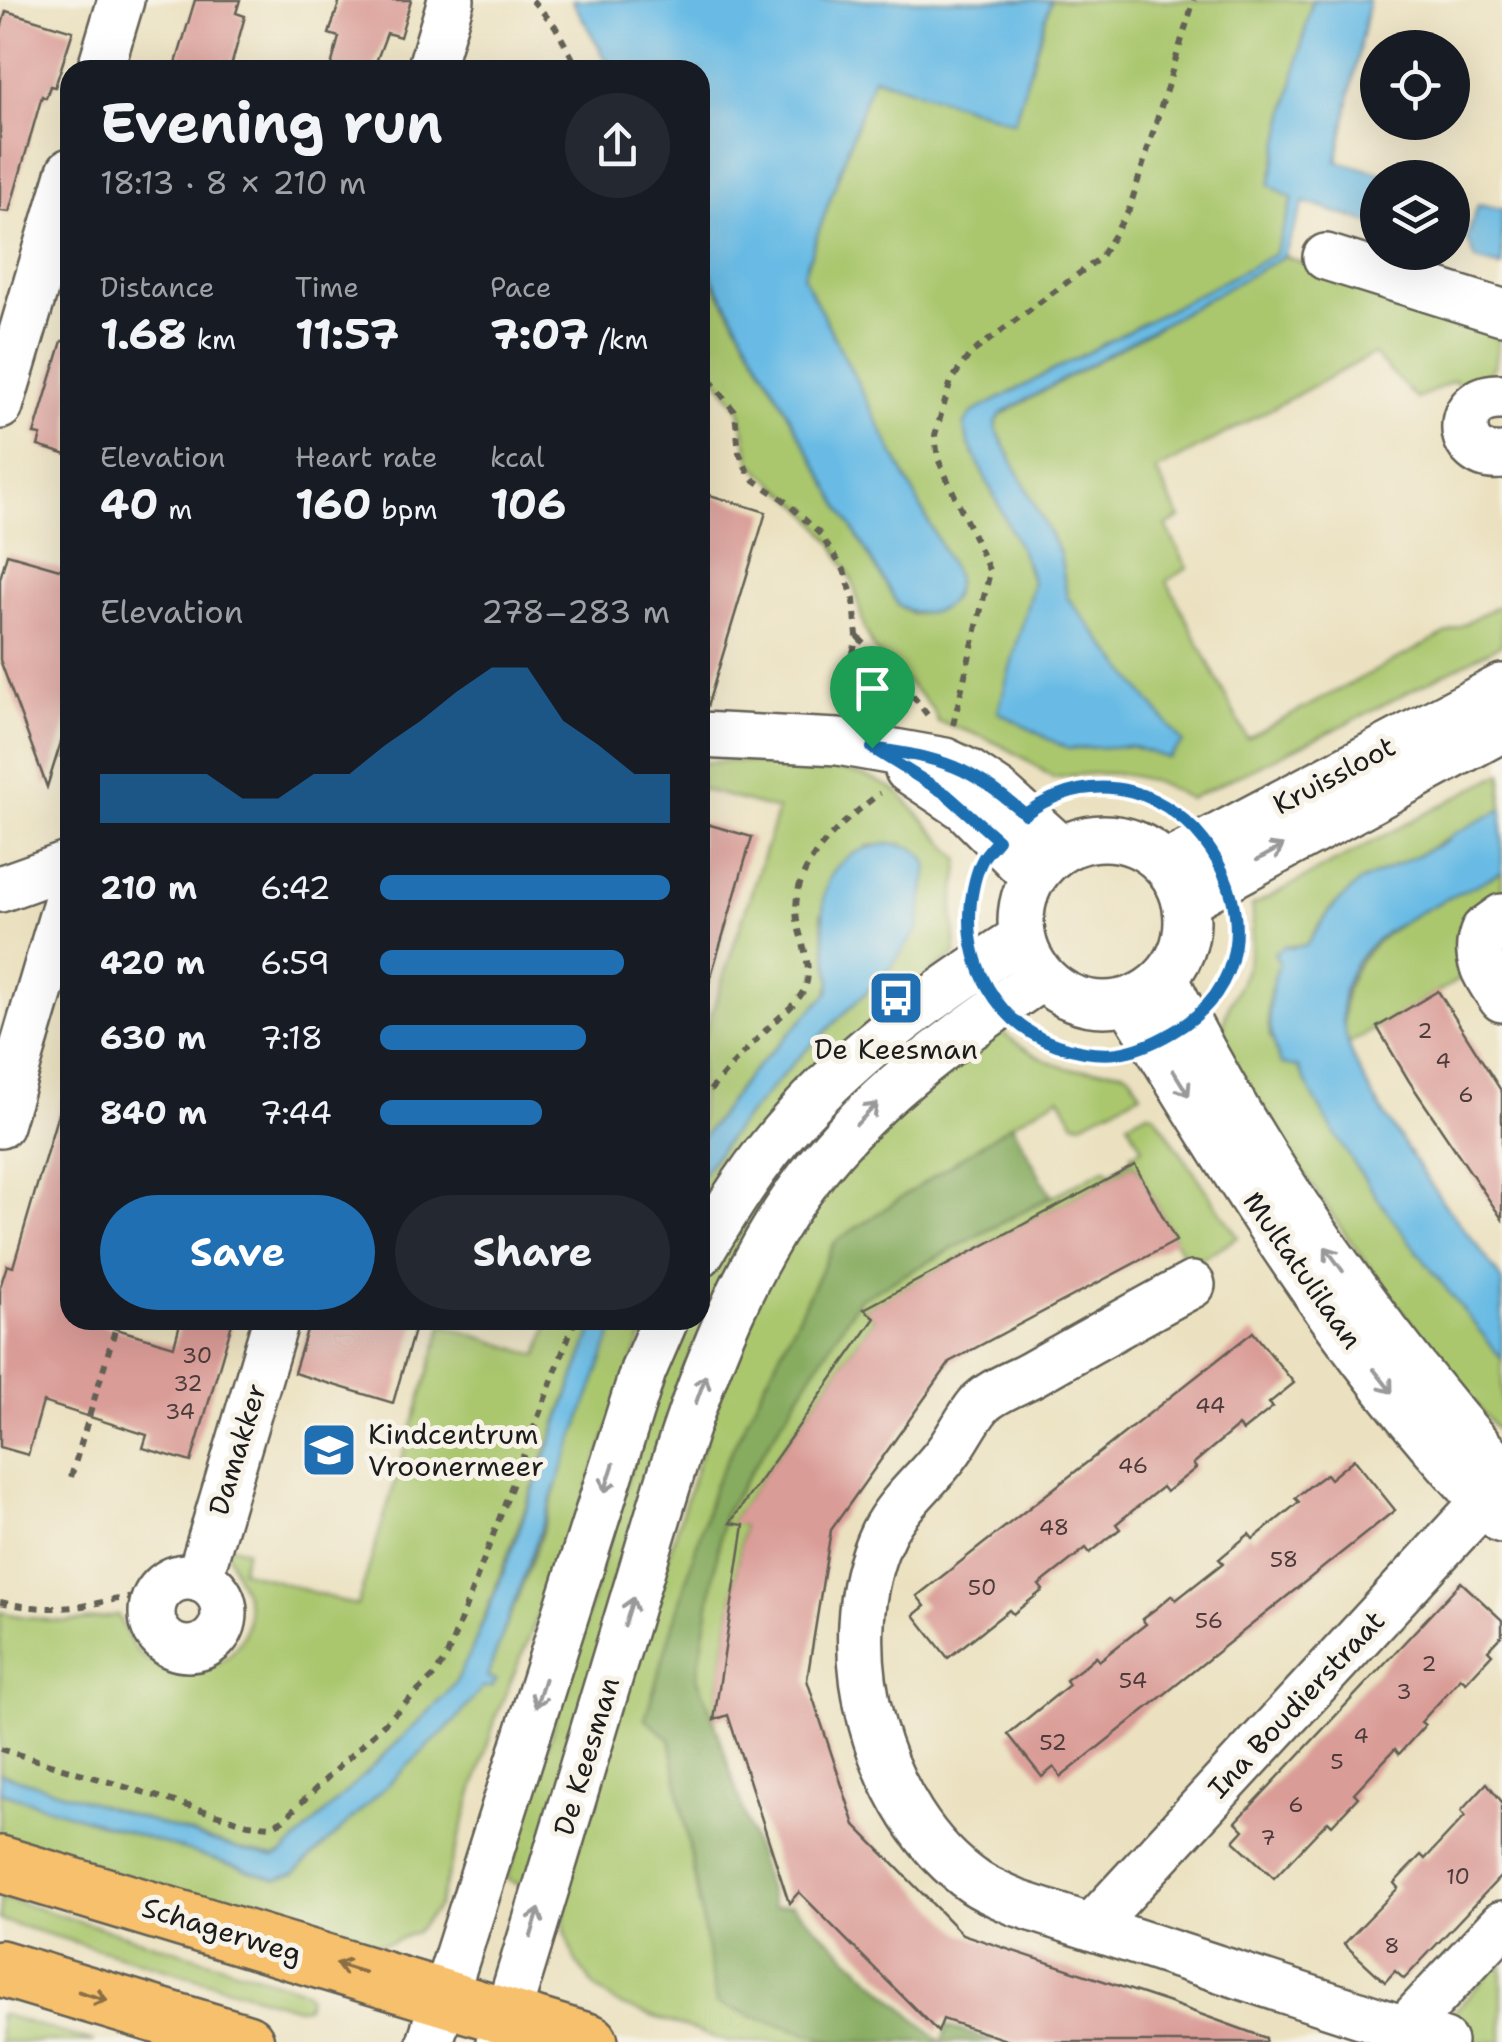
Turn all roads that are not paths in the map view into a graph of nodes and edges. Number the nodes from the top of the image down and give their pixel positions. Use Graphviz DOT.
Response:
graph roads {
  1 [pos="121,0"];
  2 [pos="451,0"];
  3 [pos="103,60"];
  4 [pos="433,60"];
  5 [pos="60,205"];
  6 [pos="1326,257"];
  7 [pos="1502,312"];
  8 [pos="1502,396"];
  9 [pos="0,406"];
  10 [pos="1502,456"];
  11 [pos="1502,687"];
  12 [pos="1502,729"];
  13 [pos="710,735"];
  14 [pos="1217,860"];
  15 [pos="1047,862"];
  16 [pos="60,868"];
  17 [pos="1176,882"];
  18 [pos="0,889"];
  19 [pos="1502,917"];
  20 [pos="60,923"];
  21 [pos="1021,938"];
  22 [pos="1041,978"];
  23 [pos="1147,989"];
  24 [pos="1502,999"];
  25 [pos="0,1125"];
  26 [pos="710,1237"];
  27 [pos="1192,1285"];
  28 [pos="273,1330"];
  29 [pos="661,1330"];
  30 [pos="1497,1494"];
  31 [pos="199,1579"];
  32 [pos="0,1864"];
  33 [pos="1502,1924"];
  34 [pos="1092,1926"];
  35 [pos="0,1968"];
  36 [pos="437,2020"];
  37 [pos="503,2029"];
  38 [pos="1424,2036"];
  39 [pos="246,2042"];
  40 [pos="590,2042"];
  1 -- 3 [label="street"];
  2 -- 4 [label="street"];
  5 -- 9 [label="street"];
  6 -- 7 [label="street"];
  8 -- 10 [label="street"];
  11 -- 14 [label="street, Kruissloot"];
  14 -- 12 [label="street, Kruissloot, one-way"];
  13 -- 15 [label="street"];
  14 -- 17 [label="street, Kruissloot"];
  15 -- 17 [label="street"];
  15 -- 21 [label="street"];
  16 -- 18 [label="street"];
  17 -- 23 [label="street"];
  19 -- 24 [label="street"];
  20 -- 25 [label="street"];
  21 -- 22 [label="street"];
  21 -- 26 [label="street"];
  22 -- 23 [label="street"];
  37 -- 22 [label="street, De Keesman, one-way"];
  23 -- 30 [label="street, Multatulilaan"];
  27 -- 34 [label="street"];
  28 -- 31 [label="street, Damakker"];
  29 -- 36 [label="street, one-way"];
  30 -- 34 [label="street, Ina Boudierstraat"];
  31 -- 31 [label="street"];
  36 -- 32 [label="main road, Schagerweg, one-way"];
  33 -- 38 [label="street"];
  34 -- 38 [label="street"];
  35 -- 39 [label="main road, one-way"];
  36 -- 37 [label="main road, Schagerweg"];
  37 -- 40 [label="main road, Schagerweg"];
}
